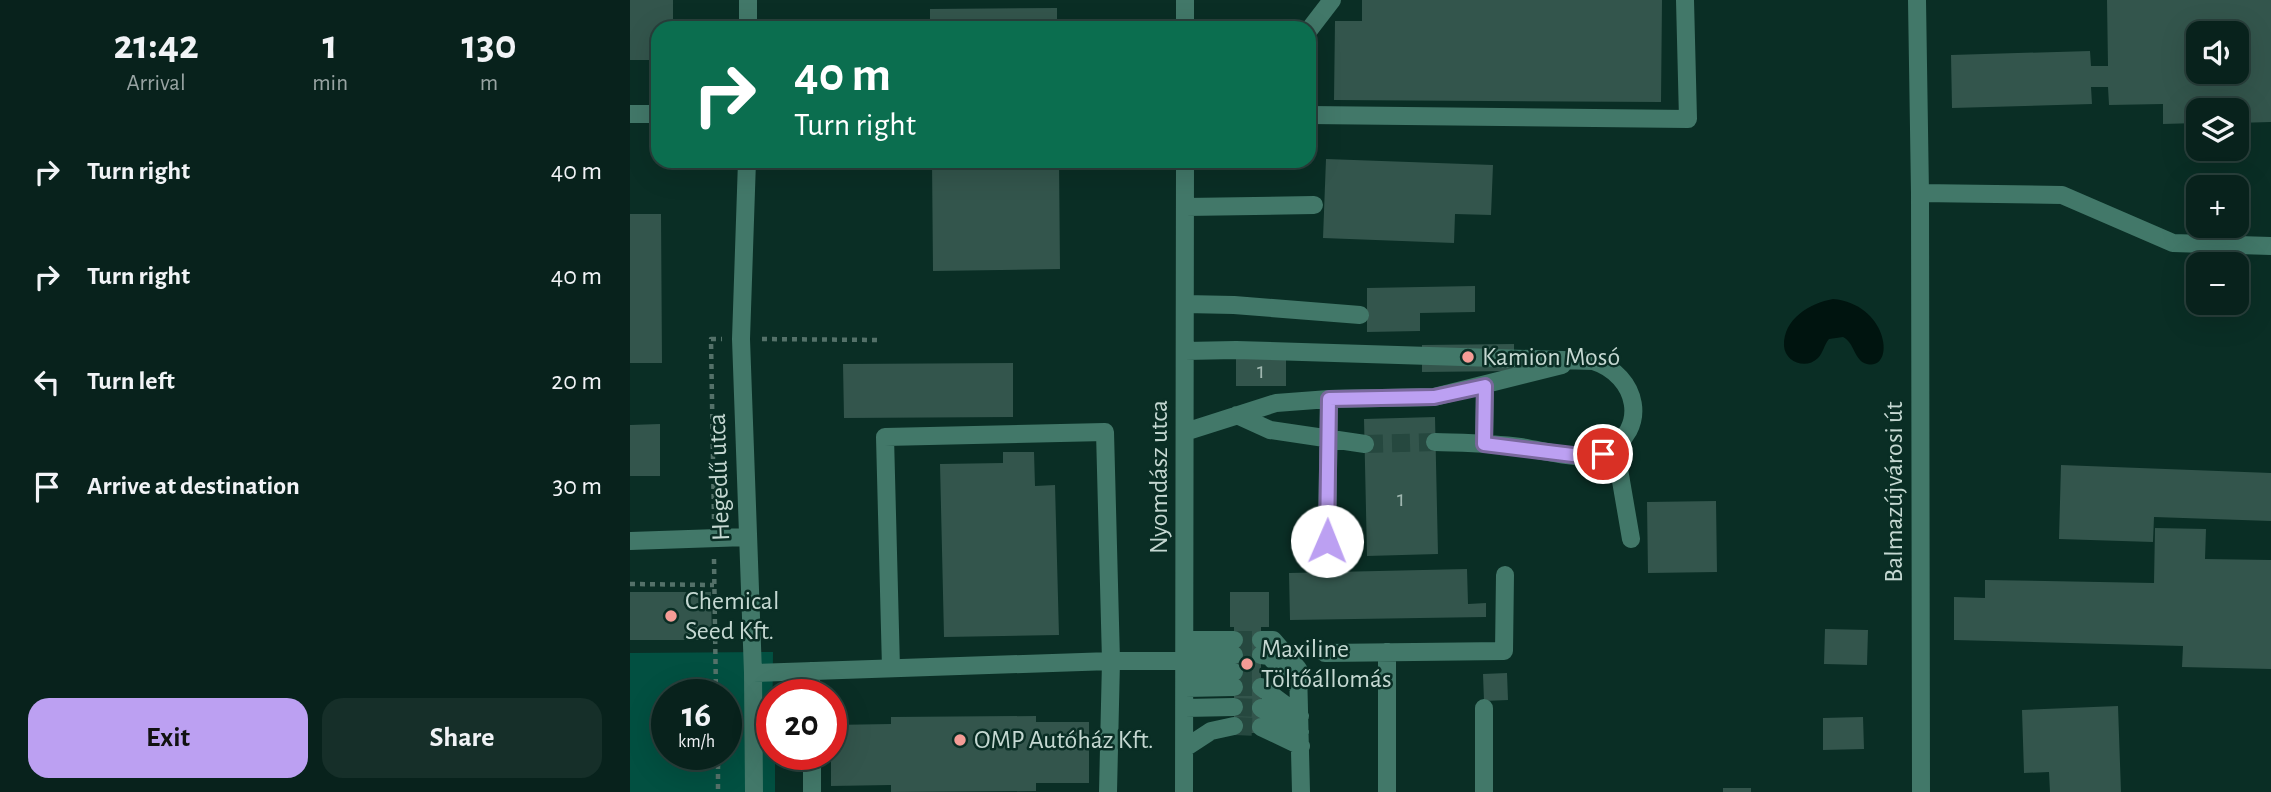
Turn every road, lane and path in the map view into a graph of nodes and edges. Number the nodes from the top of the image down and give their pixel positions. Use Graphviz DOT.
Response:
graph roads {
  1 [pos="748,0"];
  2 [pos="1185,0"];
  3 [pos="1332,0"];
  4 [pos="1685,0"];
  5 [pos="1917,0"];
  6 [pos="748,21"];
  7 [pos="1185,21"];
  8 [pos="1316,21"];
  9 [pos="630,114"];
  10 [pos="651,114"];
  11 [pos="1316,115"];
  12 [pos="747,168"];
  13 [pos="1185,168"];
  14 [pos="1920,193"];
  15 [pos="1314,205"];
  16 [pos="1185,207"];
  17 [pos="2271,246"];
  18 [pos="1185,304"];
  19 [pos="1360,316"];
  20 [pos="1185,351"];
  21 [pos="1579,360"];
  22 [pos="1485,386"];
  23 [pos="1329,399"];
  24 [pos="1237,415"];
  25 [pos="1185,432"];
  26 [pos="1328,439"];
  27 [pos="1435,442"];
  28 [pos="1364,444"];
  29 [pos="1484,444"];
  30 [pos="1615,446"];
  31 [pos="747,537"];
  32 [pos="1631,539"];
  33 [pos="630,541"];
  34 [pos="1327,541"];
  35 [pos="1505,575"];
  36 [pos="630,584"];
  37 [pos="1387,652"];
  38 [pos="1325,653"];
  39 [pos="1111,662"];
  40 [pos="1185,664"];
  41 [pos="891,668"];
  42 [pos="811,671"];
  43 [pos="753,673"];
  44 [pos="716,679"];
  45 [pos="811,679"];
  46 [pos="1234,707"];
  47 [pos="1185,708"];
  48 [pos="1261,708"];
  49 [pos="1484,708"];
  50 [pos="1300,717"];
  51 [pos="1234,726"];
  52 [pos="1261,727"];
  53 [pos="1185,748"];
  54 [pos="718,770"];
  55 [pos="812,770"];
  56 [pos="718,792"];
  57 [pos="754,792"];
  58 [pos="812,792"];
  59 [pos="1108,792"];
  60 [pos="1184,792"];
  61 [pos="1301,792"];
  62 [pos="1387,792"];
  63 [pos="1484,792"];
  64 [pos="1921,792"];
  1 -- 6 [label="street"];
  2 -- 7 [label="street"];
  3 -- 8 [label="street"];
  4 -- 11 [label="street"];
  5 -- 14 [label="street, Balmazújvárosi út"];
  9 -- 10 [label="street"];
  12 -- 31 [label="street, Hegedű utca"];
  13 -- 16 [label="street, Nyomdász utca"];
  14 -- 17 [label="street"];
  14 -- 64 [label="street, Balmazújvárosi út"];
  15 -- 16 [label="street"];
  16 -- 18 [label="street, Nyomdász utca"];
  18 -- 19 [label="street"];
  18 -- 20 [label="street, Nyomdász utca"];
  20 -- 21 [label="street"];
  20 -- 25 [label="street, Nyomdász utca"];
  21 -- 22 [label="street"];
  21 -- 30 [label="street"];
  22 -- 23 [label="street"];
  22 -- 29 [label="street"];
  23 -- 24 [label="street"];
  23 -- 26 [label="street"];
  24 -- 25 [label="street"];
  24 -- 26 [label="street"];
  25 -- 40 [label="street, Nyomdász utca"];
  26 -- 28 [label="street"];
  26 -- 34 [label="street"];
  27 -- 29 [label="street"];
  29 -- 30 [label="street"];
  30 -- 32 [label="street"];
  31 -- 33 [label="street"];
  31 -- 43 [label="street, Hegedű utca"];
  35 -- 37 [label="street"];
  36 -- 44 [label="path"];
  37 -- 38 [label="street"];
  37 -- 62 [label="street"];
  39 -- 40 [label="street"];
  39 -- 41 [label="street"];
  39 -- 41 [label="street"];
  39 -- 59 [label="street"];
  40 -- 40 [label="street"];
  40 -- 47 [label="street, Nyomdász utca"];
  41 -- 42 [label="street"];
  42 -- 43 [label="street"];
  42 -- 45 [label="street"];
  43 -- 57 [label="street, Hegedű utca"];
  46 -- 47 [label="street"];
  47 -- 53 [label="street, Nyomdász utca"];
  48 -- 50 [label="street"];
  49 -- 63 [label="street"];
  50 -- 50 [label="street"];
  50 -- 52 [label="street"];
  50 -- 61 [label="street"];
  51 -- 53 [label="street"];
  53 -- 60 [label="street, Nyomdász utca"];
  54 -- 56 [label="path"];
  55 -- 58 [label="street"];
}
